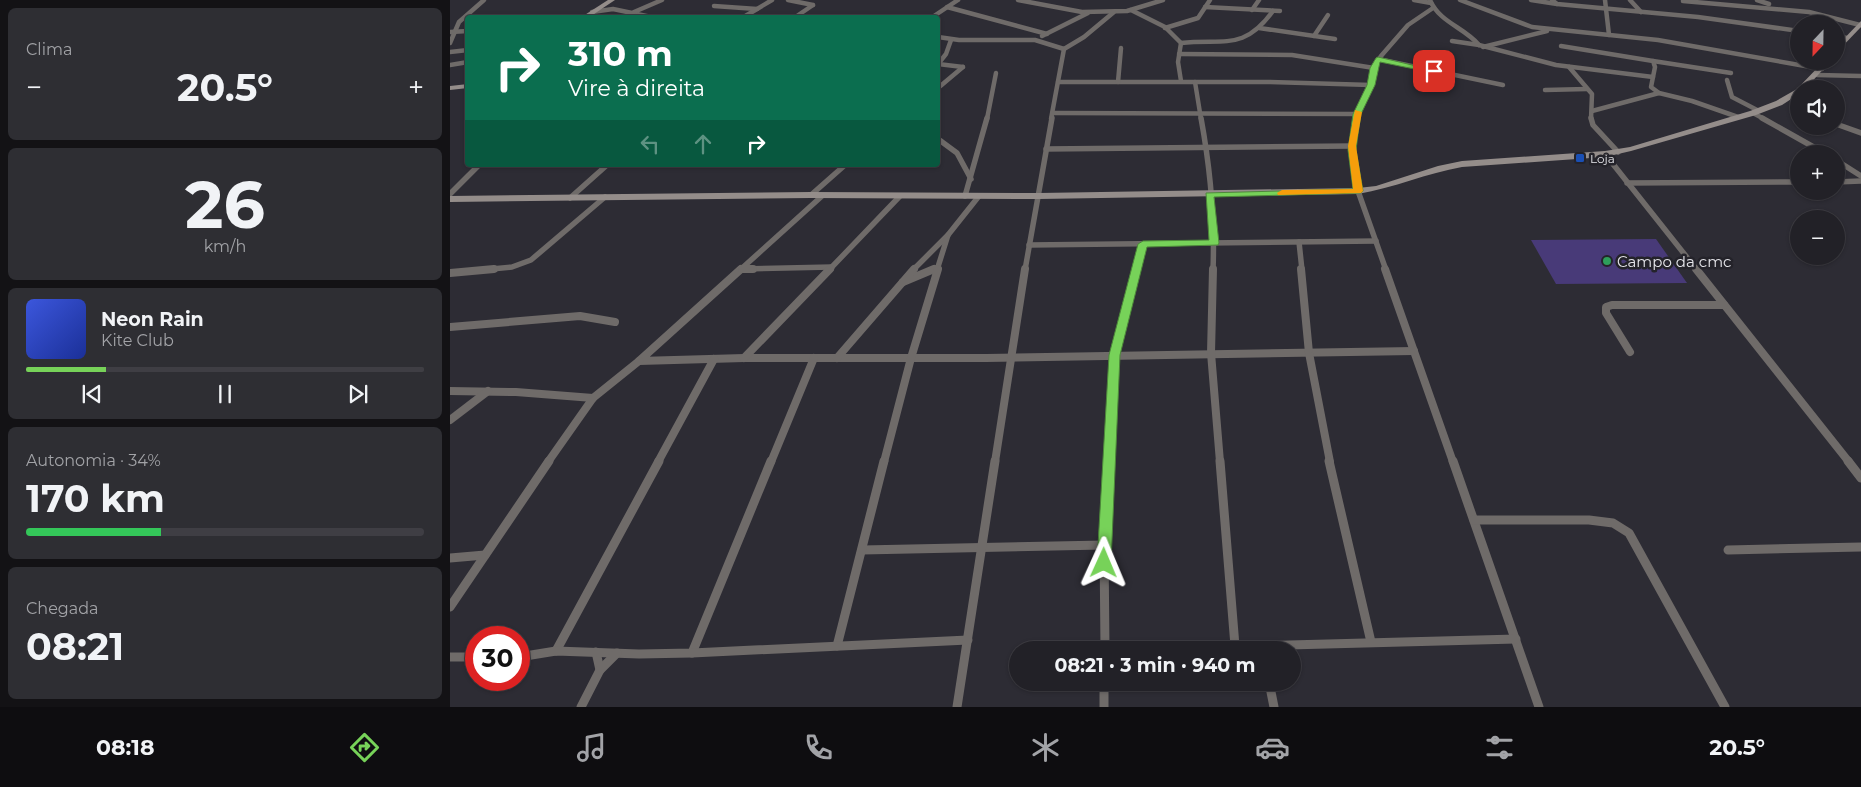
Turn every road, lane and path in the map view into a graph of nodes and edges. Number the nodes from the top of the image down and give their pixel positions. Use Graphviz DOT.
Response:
graph roads {
  1 [pos="484,0"];
  2 [pos="662,0"];
  3 [pos="772,0"];
  4 [pos="788,0"];
  5 [pos="958,0"];
  6 [pos="1018,0"];
  7 [pos="1163,0"];
  8 [pos="1210,0"];
  9 [pos="1258,0"];
  10 [pos="1414,0"];
  11 [pos="1460,0"];
  12 [pos="1531,0"];
  13 [pos="1552,0"];
  14 [pos="1604,0"];
  15 [pos="1630,0"];
  16 [pos="1757,0"];
  17 [pos="609,1"];
  18 [pos="1682,1"];
  19 [pos="1431,4"];
  20 [pos="1557,4"];
  21 [pos="1775,5"];
  22 [pos="714,6"];
  23 [pos="947,7"];
  24 [pos="1205,7"];
  25 [pos="613,8"];
  26 [pos="757,9"];
  27 [pos="1607,9"];
  28 [pos="1131,10"];
  29 [pos="1252,10"];
  30 [pos="1273,11"];
  31 [pos="1280,11"];
  32 [pos="592,12"];
  33 [pos="635,12"];
  34 [pos="1089,12"];
  35 [pos="1114,12"];
  36 [pos="1642,12"];
  37 [pos="1696,13"];
  38 [pos="588,15"];
  39 [pos="631,15"];
  40 [pos="646,15"];
  41 [pos="747,15"];
  42 [pos="798,15"];
  43 [pos="935,15"];
  44 [pos="1328,15"];
  45 [pos="1861,24"];
  46 [pos="1011,25"];
  47 [pos="1165,28"];
  48 [pos="1259,28"];
  49 [pos="1790,29"];
  50 [pos="1549,30"];
  51 [pos="465,31"];
  52 [pos="451,32"];
  53 [pos="1047,34"];
  54 [pos="1314,36"];
  55 [pos="1609,36"];
  56 [pos="940,37"];
  57 [pos="1847,38"];
  58 [pos="1335,39"];
  59 [pos="951,40"];
  60 [pos="1008,40"];
  61 [pos="1035,40"];
  62 [pos="1845,40"];
  63 [pos="1452,41"];
  64 [pos="450,43"];
  65 [pos="1181,43"];
  66 [pos="1481,46"];
  67 [pos="1561,46"];
  68 [pos="1121,48"];
  69 [pos="1064,49"];
  70 [pos="465,50"];
  71 [pos="450,52"];
  72 [pos="1179,54"];
  73 [pos="1378,59"];
  74 [pos="1654,61"];
  75 [pos="465,62"];
  76 [pos="940,62"];
  77 [pos="450,64"];
  78 [pos="940,64"];
  79 [pos="1569,67"];
  80 [pos="1374,68"];
  81 [pos="1819,72"];
  82 [pos="996,73"];
  83 [pos="1731,73"];
  84 [pos="1653,76"];
  85 [pos="1861,76"];
  86 [pos="1727,80"];
  87 [pos="1810,80"];
  88 [pos="1181,81"];
  89 [pos="1058,82"];
  90 [pos="1118,82"];
  91 [pos="1195,82"];
  92 [pos="1371,85"];
  93 [pos="1503,85"];
  94 [pos="940,86"];
  95 [pos="450,88"];
  96 [pos="1587,89"];
  97 [pos="1545,90"];
  98 [pos="465,91"];
  99 [pos="1659,93"];
  100 [pos="1790,96"];
  101 [pos="1592,111"];
  102 [pos="1756,112"];
  103 [pos="1052,113"];
  104 [pos="1200,113"];
  105 [pos="1357,114"];
  106 [pos="1738,117"];
  107 [pos="1845,129"];
  108 [pos="1861,133"];
  109 [pos="940,140"];
  110 [pos="1811,145"];
  111 [pos="1206,146"];
  112 [pos="1352,146"];
  113 [pos="1046,149"];
  114 [pos="1618,152"];
  115 [pos="1605,154"];
  116 [pos="1845,166"];
  117 [pos="477,167"];
  118 [pos="605,167"];
  119 [pos="843,167"];
  120 [pos="1861,176"];
  121 [pos="971,179"];
  122 [pos="1861,181"];
  123 [pos="1790,182"];
  124 [pos="1845,182"];
  125 [pos="1628,183"];
  126 [pos="1358,191"];
  127 [pos="450,194"];
  128 [pos="811,195"];
  129 [pos="1210,195"];
  130 [pos="822,196"];
  131 [pos="900,196"];
  132 [pos="965,196"];
  133 [pos="979,196"];
  134 [pos="1039,196"];
  135 [pos="605,197"];
  136 [pos="570,198"];
  137 [pos="450,199"];
  138 [pos="948,235"];
  139 [pos="1376,241"];
  140 [pos="1299,242"];
  141 [pos="1214,243"];
  142 [pos="1143,244"];
  143 [pos="1029,245"];
  144 [pos="832,266"];
  145 [pos="938,267"];
  146 [pos="742,269"];
  147 [pos="450,273"];
  148 [pos="902,283"];
  149 [pos="1724,305"];
  150 [pos="615,322"];
  151 [pos="451,328"];
  152 [pos="1414,351"];
  153 [pos="1630,352"];
  154 [pos="1211,353"];
  155 [pos="1309,353"];
  156 [pos="1115,355"];
  157 [pos="1013,357"];
  158 [pos="744,358"];
  159 [pos="814,358"];
  160 [pos="837,358"];
  161 [pos="911,358"];
  162 [pos="714,359"];
  163 [pos="639,361"];
  164 [pos="450,391"];
  165 [pos="488,391"];
  166 [pos="593,398"];
  167 [pos="450,420"];
  168 [pos="1861,478"];
  169 [pos="1474,520"];
  170 [pos="1104,545"];
  171 [pos="1861,547"];
  172 [pos="981,549"];
  173 [pos="862,550"];
  174 [pos="1728,550"];
  175 [pos="484,555"];
  176 [pos="450,558"];
  177 [pos="450,607"];
  178 [pos="1516,639"];
  179 [pos="968,640"];
  180 [pos="1105,641"];
  181 [pos="1235,641"];
  182 [pos="1370,642"];
  183 [pos="837,646"];
  184 [pos="1301,646"];
  185 [pos="556,651"];
  186 [pos="596,652"];
  187 [pos="617,653"];
  188 [pos="692,653"];
  189 [pos="530,655"];
  190 [pos="450,657"];
  191 [pos="465,658"];
  192 [pos="600,670"];
  193 [pos="1104,691"];
  194 [pos="1271,691"];
  195 [pos="581,707"];
  196 [pos="957,707"];
  197 [pos="1104,707"];
  198 [pos="1274,707"];
  199 [pos="1539,707"];
  200 [pos="1725,707"];
  1 -- 52 [label="street"];
  2 -- 33 [label="street"];
  3 -- 26 [label="street"];
  4 -- 42 [label="street"];
  5 -- 23 [label="street"];
  6 -- 34 [label="street"];
  7 -- 28 [label="street"];
  8 -- 24 [label="street"];
  9 -- 29 [label="street"];
  10 -- 19 [label="street"];
  11 -- 50 [label="street"];
  12 -- 20 [label="street"];
  13 -- 20 [label="street"];
  14 -- 27 [label="street"];
  15 -- 36 [label="street"];
  16 -- 21 [label="street"];
  17 -- 25 [label="street"];
  17 -- 32 [label="street"];
  18 -- 21 [label="street"];
  18 -- 37 [label="street"];
  19 -- 66 [label="street"];
  19 -- 73 [label="street"];
  20 -- 27 [label="street"];
  21 -- 45 [label="street"];
  22 -- 26 [label="street"];
  23 -- 43 [label="street"];
  23 -- 46 [label="street"];
  24 -- 29 [label="street"];
  24 -- 47 [label="street"];
  25 -- 32 [label="street"];
  25 -- 33 [label="street"];
  26 -- 41 [label="street"];
  27 -- 36 [label="street"];
  27 -- 55 [label="street"];
  28 -- 35 [label="street"];
  28 -- 47 [label="street"];
  29 -- 30 [label="street"];
  30 -- 31 [label="street"];
  30 -- 48 [label="street"];
  32 -- 38 [label="street"];
  33 -- 39 [label="street"];
  33 -- 40 [label="street"];
  34 -- 35 [label="street"];
  34 -- 53 [label="street"];
  35 -- 69 [label="street"];
  36 -- 37 [label="street"];
  37 -- 49 [label="street"];
  44 -- 54 [label="street"];
  45 -- 57 [label="street"];
  46 -- 53 [label="street"];
  46 -- 60 [label="street"];
  47 -- 65 [label="street"];
  48 -- 54 [label="street"];
  48 -- 65 [label="street"];
  50 -- 55 [label="street"];
  50 -- 66 [label="street"];
  51 -- 52 [label="street"];
  52 -- 64 [label="street"];
  53 -- 61 [label="street"];
  54 -- 58 [label="street"];
  55 -- 81 [label="street"];
  56 -- 59 [label="street"];
  57 -- 62 [label="street"];
  59 -- 60 [label="street"];
  59 -- 76 [label="street"];
  60 -- 61 [label="street"];
  61 -- 69 [label="street"];
  63 -- 66 [label="street"];
  65 -- 72 [label="street"];
  66 -- 79 [label="street"];
  67 -- 74 [label="street"];
  68 -- 90 [label="street"];
  69 -- 89 [label="street"];
  70 -- 71 [label="street"];
  72 -- 80 [label="street"];
  72 -- 88 [label="street"];
  73 -- 80 [label="street"];
  73 -- 93 [label="street"];
  74 -- 83 [label="street"];
  74 -- 84 [label="street"];
  75 -- 77 [label="street"];
  78 -- 94 [label="street"];
  79 -- 84 [label="street"];
  79 -- 96 [label="street"];
  80 -- 92 [label="street"];
  81 -- 85 [label="street"];
  81 -- 87 [label="street"];
  82 -- 121 [label="street"];
  84 -- 99 [label="street"];
  86 -- 102 [label="street"];
  88 -- 90 [label="street"];
  88 -- 91 [label="street"];
  89 -- 90 [label="street"];
  89 -- 103 [label="street"];
  91 -- 92 [label="street"];
  91 -- 104 [label="street"];
  92 -- 105 [label="street"];
  95 -- 98 [label="street"];
  96 -- 97 [label="street"];
  96 -- 101 [label="street"];
  99 -- 101 [label="street"];
  99 -- 106 [label="street"];
  100 -- 102 [label="street"];
  101 -- 114 [label="street"];
  102 -- 106 [label="street"];
  102 -- 110 [label="street"];
  103 -- 104 [label="street"];
  103 -- 113 [label="street"];
  104 -- 105 [label="street"];
  104 -- 111 [label="street"];
  105 -- 112 [label="street"];
  106 -- 114 [label="street"];
  107 -- 108 [label="street"];
  109 -- 121 [label="street"];
  111 -- 112 [label="street"];
  111 -- 113 [label="street"];
  111 -- 129 [label="street"];
  112 -- 126 [label="street"];
  113 -- 134 [label="street"];
  114 -- 115 [label="street"];
  115 -- 125 [label="street"];
  115 -- 126 [label="street"];
  116 -- 120 [label="street"];
  117 -- 127 [label="street"];
  118 -- 136 [label="street"];
  119 -- 128 [label="street"];
  121 -- 132 [label="street"];
  122 -- 124 [label="street"];
  123 -- 125 [label="street"];
  125 -- 149 [label="street"];
  126 -- 129 [label="street"];
  126 -- 139 [label="street"];
  128 -- 130 [label="street"];
  128 -- 135 [label="street"];
  129 -- 134 [label="street"];
  129 -- 141 [label="street"];
  130 -- 131 [label="street"];
  130 -- 146 [label="street"];
  131 -- 132 [label="street"];
  131 -- 144 [label="street"];
  132 -- 133 [label="street"];
  133 -- 134 [label="street"];
  133 -- 138 [label="street"];
  134 -- 143 [label="street"];
  135 -- 136 [label="street"];
  135 -- 147 [label="street"];
  136 -- 137 [label="street"];
  138 -- 145 [label="street"];
  138 -- 148 [label="street"];
  139 -- 140 [label="street"];
  139 -- 152 [label="street"];
  140 -- 141 [label="street"];
  140 -- 155 [label="street"];
  141 -- 142 [label="street"];
  141 -- 154 [label="street"];
  142 -- 143 [label="street"];
  142 -- 156 [label="street"];
  143 -- 157 [label="street"];
  144 -- 146 [label="street"];
  144 -- 158 [label="street"];
  145 -- 148 [label="street"];
  145 -- 161 [label="street"];
  146 -- 163 [label="street"];
  148 -- 160 [label="street"];
  149 -- 153 [label="street"];
  149 -- 168 [label="street"];
  150 -- 151 [label="street"];
  152 -- 155 [label="street"];
  152 -- 169 [label="street"];
  154 -- 155 [label="street"];
  154 -- 156 [label="street"];
  154 -- 181 [label="street"];
  155 -- 182 [label="street"];
  156 -- 157 [label="street"];
  156 -- 170 [label="street"];
  157 -- 161 [label="street"];
  157 -- 172 [label="street"];
  158 -- 159 [label="street"];
  158 -- 162 [label="street"];
  159 -- 160 [label="street"];
  159 -- 188 [label="street"];
  160 -- 161 [label="street"];
  161 -- 173 [label="street"];
  162 -- 163 [label="street"];
  162 -- 185 [label="street"];
  163 -- 166 [label="street"];
  164 -- 165 [label="street"];
  165 -- 166 [label="street"];
  165 -- 167 [label="street"];
  166 -- 175 [label="street"];
  169 -- 178 [label="street"];
  169 -- 200 [label="street"];
  170 -- 172 [label="street"];
  170 -- 180 [label="street"];
  171 -- 174 [label="street"];
  172 -- 173 [label="street"];
  172 -- 179 [label="street"];
  173 -- 183 [label="street"];
  175 -- 176 [label="street"];
  175 -- 177 [label="street"];
  178 -- 182 [label="street"];
  178 -- 199 [label="street"];
  179 -- 183 [label="street"];
  179 -- 196 [label="street"];
  182 -- 184 [label="street"];
  183 -- 188 [label="street"];
  185 -- 186 [label="street"];
  185 -- 189 [label="street"];
  186 -- 187 [label="street"];
  186 -- 192 [label="street"];
  187 -- 188 [label="street"];
  187 -- 192 [label="street"];
  190 -- 191 [label="street"];
  192 -- 195 [label="street"];
  193 -- 197 [label="street"];
  194 -- 198 [label="street"];
}
